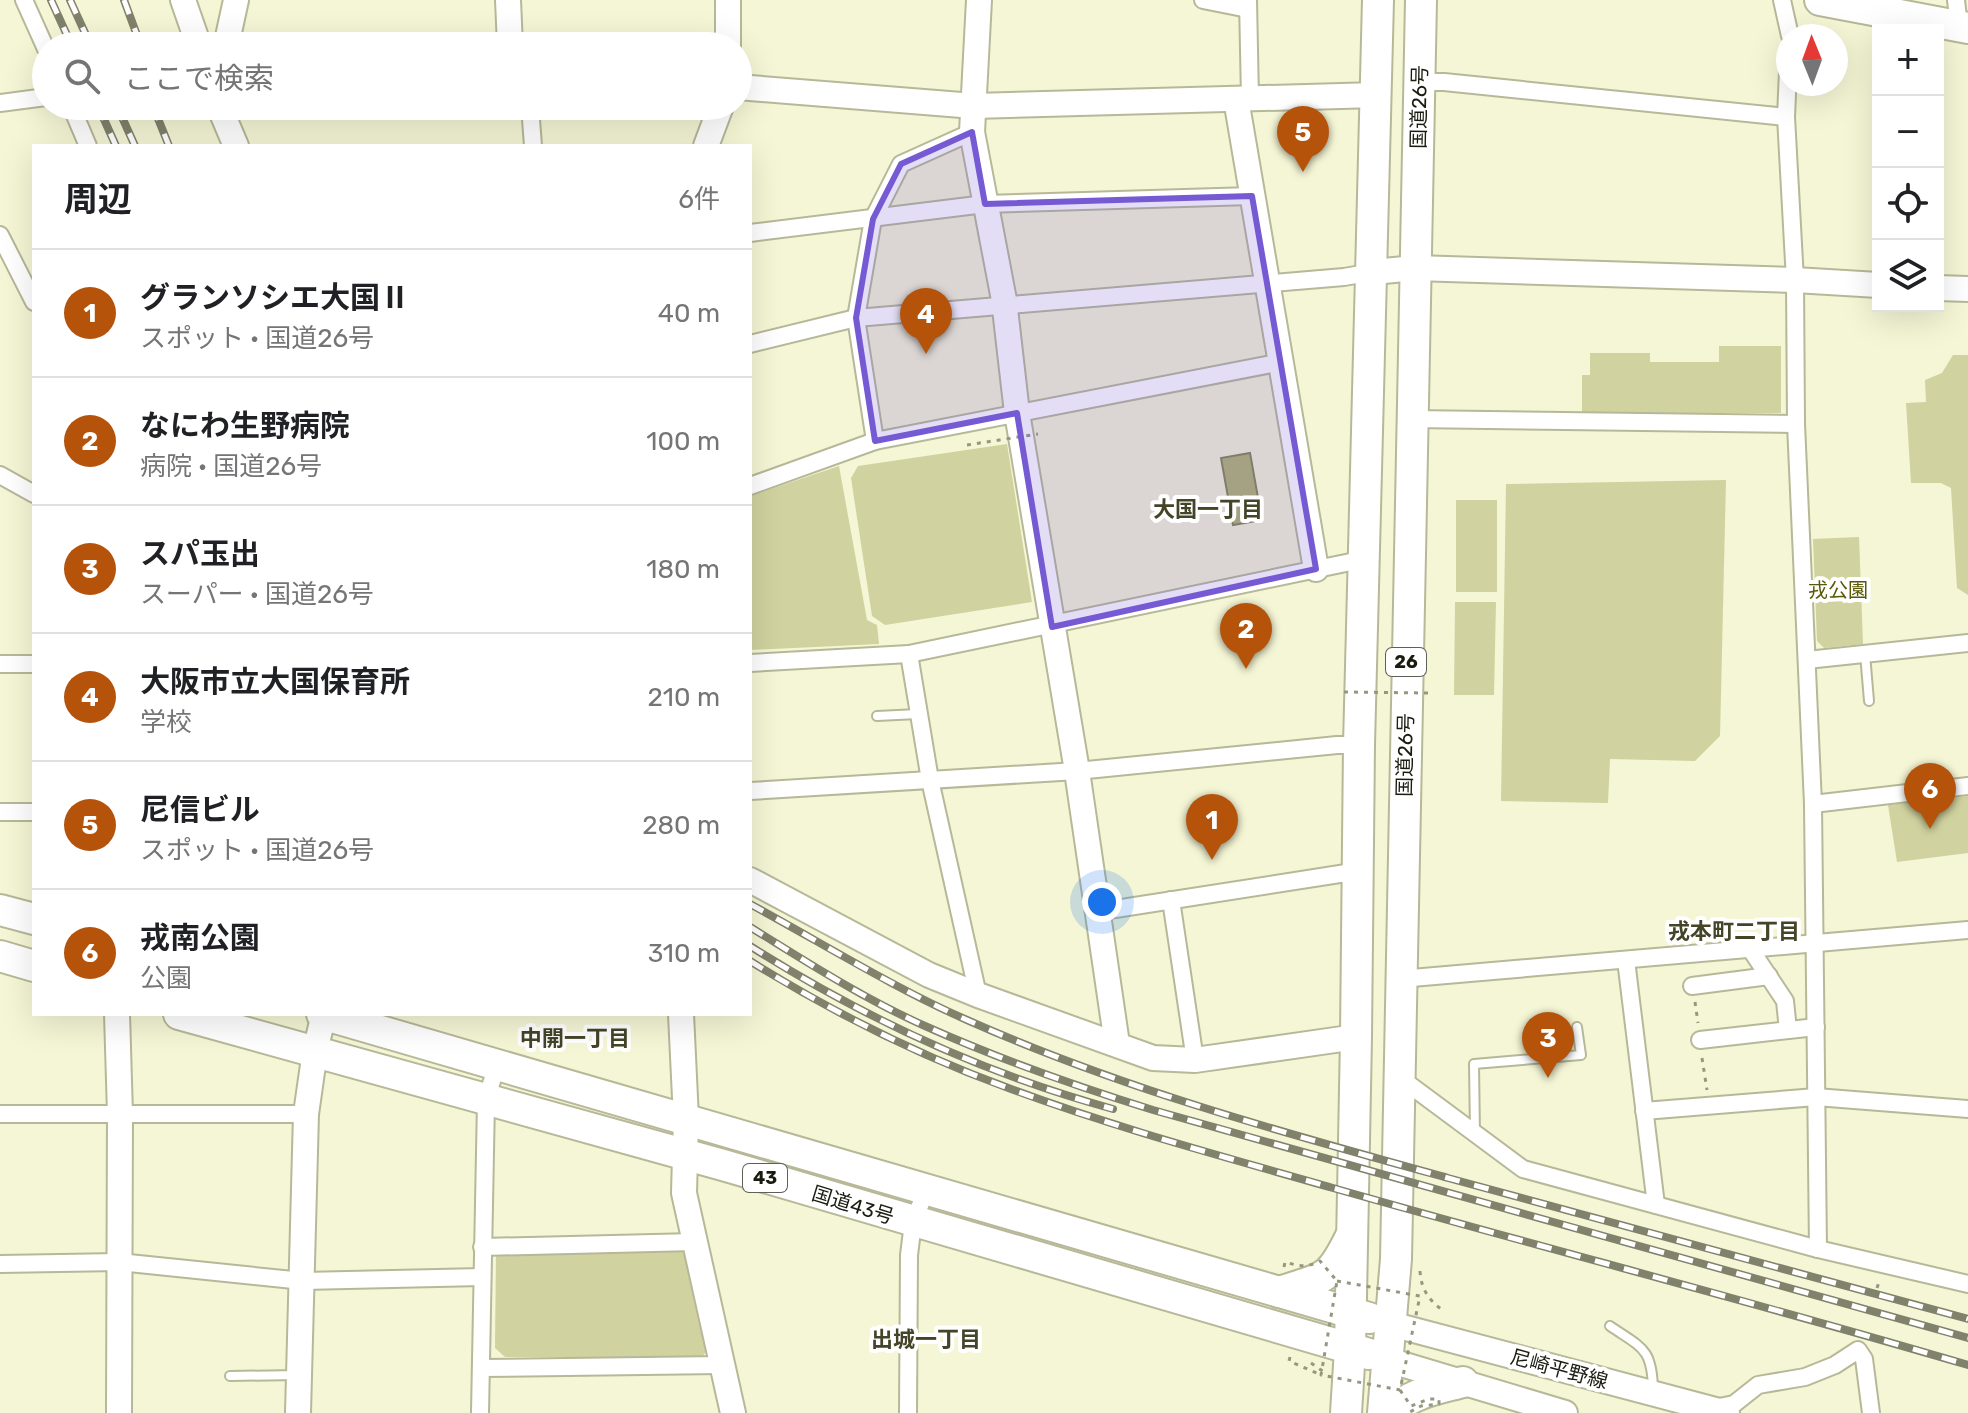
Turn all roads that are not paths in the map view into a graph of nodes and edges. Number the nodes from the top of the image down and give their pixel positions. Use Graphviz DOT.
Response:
graph roads {
  1 [pos="24,0"];
  2 [pos="183,0"];
  3 [pos="236,0"];
  4 [pos="508,0"];
  5 [pos="728,0"];
  6 [pos="979,0"];
  7 [pos="1203,0"];
  8 [pos="1378,0"];
  9 [pos="1421,0"];
  10 [pos="1782,0"];
  11 [pos="1820,0"];
  12 [pos="1248,5"];
  13 [pos="1950,21"];
  14 [pos="1787,24"];
  15 [pos="38,32"];
  16 [pos="194,32"];
  17 [pos="229,32"];
  18 [pos="509,32"];
  19 [pos="728,32"];
  20 [pos="1419,82"];
  21 [pos="752,88"];
  22 [pos="1377,95"];
  23 [pos="1787,96"];
  24 [pos="32,99"];
  25 [pos="1243,99"];
  26 [pos="0,103"];
  27 [pos="974,106"];
  28 [pos="1786,117"];
  29 [pos="77,120"];
  30 [pos="225,120"];
  31 [pos="531,120"];
  32 [pos="716,120"];
  33 [pos="972,132"];
  34 [pos="87,144"];
  35 [pos="235,144"];
  36 [pos="533,144"];
  37 [pos="707,144"];
  38 [pos="1252,196"];
  39 [pos="985,204"];
  40 [pos="873,219"];
  41 [pos="752,233"];
  42 [pos="0,235"];
  43 [pos="1415,268"];
  44 [pos="1373,272"];
  45 [pos="1795,280"];
  46 [pos="1269,283"];
  47 [pos="1872,285"];
  48 [pos="1944,288"];
  49 [pos="1968,289"];
  50 [pos="32,298"];
  51 [pos="1004,306"];
  52 [pos="856,318"];
  53 [pos="752,344"];
  54 [pos="1282,362"];
  55 [pos="1017,413"];
  56 [pos="1411,419"];
  57 [pos="1796,424"];
  58 [pos="875,441"];
  59 [pos="0,475"];
  60 [pos="752,485"];
  61 [pos="32,493"];
  62 [pos="1365,559"];
  63 [pos="1316,569"];
  64 [pos="1052,627"];
  65 [pos="1968,643"];
  66 [pos="909,654"];
  67 [pos="1865,654"];
  68 [pos="1807,660"];
  69 [pos="752,663"];
  70 [pos="0,664"];
  71 [pos="32,664"];
  72 [pos="1869,701"];
  73 [pos="918,714"];
  74 [pos="877,716"];
  75 [pos="1359,745"];
  76 [pos="1077,771"];
  77 [pos="930,780"];
  78 [pos="1968,786"];
  79 [pos="752,791"];
  80 [pos="1813,804"];
  81 [pos="0,812"];
  82 [pos="32,812"];
  83 [pos="1359,871"];
  84 [pos="752,881"];
  85 [pos="1171,900"];
  86 [pos="0,910"];
  87 [pos="1096,912"];
  88 [pos="32,918"];
  89 [pos="1968,930"];
  90 [pos="0,931"];
  91 [pos="32,939"];
  92 [pos="1815,944"];
  93 [pos="1751,950"];
  94 [pos="0,956"];
  95 [pos="1626,960"];
  96 [pos="32,965"];
  97 [pos="0,975"];
  98 [pos="1769,976"];
  99 [pos="1400,979"];
  100 [pos="32,984"];
  101 [pos="1692,986"];
  102 [pos="978,995"];
  103 [pos="117,1016"];
  104 [pos="186,1016"];
  105 [pos="323,1016"];
  106 [pos="330,1016"];
  107 [pos="681,1016"];
  108 [pos="1577,1027"];
  109 [pos="1816,1027"];
  110 [pos="1788,1030"];
  111 [pos="1356,1037"];
  112 [pos="1700,1040"];
  113 [pos="1117,1044"];
  114 [pos="315,1051"];
  115 [pos="1195,1060"];
  116 [pos="497,1065"];
  117 [pos="1399,1077"];
  118 [pos="1816,1097"];
  119 [pos="486,1100"];
  120 [pos="1968,1109"];
  121 [pos="1644,1111"];
  122 [pos="0,1114"];
  123 [pos="120,1114"];
  124 [pos="306,1114"];
  125 [pos="686,1119"];
  126 [pos="1475,1134"];
  127 [pos="684,1155"];
  128 [pos="927,1188"];
  129 [pos="1656,1205"];
  130 [pos="913,1223"];
  131 [pos="1352,1235"];
  132 [pos="695,1242"];
  133 [pos="482,1247"];
  134 [pos="1818,1249"];
  135 [pos="119,1262"];
  136 [pos="0,1264"];
  137 [pos="482,1277"];
  138 [pos="1281,1279"];
  139 [pos="303,1281"];
  140 [pos="1968,1284"];
  141 [pos="1351,1313"];
  142 [pos="1391,1324"];
  143 [pos="1610,1326"];
  144 [pos="1350,1349"];
  145 [pos="1388,1360"];
  146 [pos="722,1365"];
  147 [pos="481,1368"];
  148 [pos="300,1375"];
  149 [pos="230,1376"];
  150 [pos="1463,1382"];
  151 [pos="1653,1394"];
  152 [pos="1391,1405"];
  153 [pos="1717,1412"];
  154 [pos="119,1413"];
  155 [pos="298,1413"];
  156 [pos="480,1413"];
  157 [pos="733,1413"];
  158 [pos="908,1413"];
  159 [pos="1346,1413"];
  160 [pos="1565,1413"];
  161 [pos="1871,1413"];
  1 -- 15 [label="street"];
  2 -- 16 [label="street"];
  3 -- 17 [label="street"];
  4 -- 18 [label="street"];
  5 -- 19 [label="street"];
  6 -- 27 [label="street"];
  7 -- 12 [label="street"];
  8 -- 22 [label="highway, 26"];
  9 -- 20 [label="highway, 国道26号 / 26"];
  10 -- 14 [label="street"];
  11 -- 13 [label="highway"];
  12 -- 25 [label="street"];
  20 -- 28 [label="street"];
  20 -- 43 [label="highway, 国道26号 / 26"];
  21 -- 27 [label="street"];
  22 -- 25 [label="street"];
  22 -- 44 [label="highway, 26"];
  23 -- 28 [label="street"];
  24 -- 26 [label="street"];
  25 -- 27 [label="street"];
  25 -- 38 [label="street"];
  27 -- 33 [label="street"];
  28 -- 45 [label="street"];
  29 -- 34 [label="street"];
  30 -- 35 [label="street"];
  31 -- 36 [label="street"];
  32 -- 37 [label="street"];
  33 -- 39 [label="street"];
  33 -- 40 [label="street"];
  38 -- 39 [label="street"];
  38 -- 46 [label="street"];
  39 -- 40 [label="street"];
  39 -- 51 [label="street"];
  40 -- 41 [label="street"];
  40 -- 52 [label="street"];
  42 -- 50 [label="street"];
  43 -- 44 [label="street"];
  43 -- 45 [label="street"];
  43 -- 56 [label="highway, 国道26号 / 26"];
  44 -- 46 [label="street"];
  44 -- 62 [label="highway, 26"];
  45 -- 47 [label="street"];
  45 -- 57 [label="street"];
  46 -- 51 [label="street"];
  46 -- 54 [label="street"];
  48 -- 49 [label="street"];
  51 -- 52 [label="street"];
  51 -- 55 [label="street"];
  52 -- 53 [label="street"];
  52 -- 58 [label="street"];
  54 -- 55 [label="street"];
  54 -- 63 [label="street"];
  55 -- 58 [label="street"];
  55 -- 64 [label="street"];
  56 -- 57 [label="street"];
  56 -- 99 [label="highway, 国道26号 / 26"];
  57 -- 68 [label="street"];
  58 -- 60 [label="street"];
  59 -- 61 [label="street"];
  62 -- 63 [label="street"];
  62 -- 75 [label="highway, 26"];
  63 -- 64 [label="street"];
  64 -- 66 [label="street"];
  64 -- 76 [label="street"];
  65 -- 67 [label="street"];
  66 -- 69 [label="street"];
  66 -- 73 [label="street"];
  67 -- 68 [label="street"];
  67 -- 72 [label="lane"];
  68 -- 80 [label="street"];
  70 -- 71 [label="street"];
  73 -- 74 [label="lane"];
  73 -- 77 [label="street"];
  75 -- 76 [label="street"];
  75 -- 83 [label="highway, 26"];
  76 -- 77 [label="street"];
  76 -- 87 [label="street"];
  77 -- 79 [label="street"];
  77 -- 102 [label="street"];
  78 -- 80 [label="street"];
  80 -- 92 [label="street"];
  81 -- 82 [label="street"];
  83 -- 85 [label="street"];
  83 -- 111 [label="highway, 26"];
  84 -- 102 [label="street"];
  85 -- 87 [label="street"];
  85 -- 115 [label="street"];
  86 -- 88 [label="highway"];
  87 -- 113 [label="street"];
  89 -- 92 [label="street"];
  90 -- 91 [label="highway"];
  92 -- 93 [label="street"];
  92 -- 109 [label="street"];
  93 -- 95 [label="street"];
  93 -- 98 [label="street"];
  94 -- 96 [label="highway"];
  95 -- 99 [label="street"];
  95 -- 121 [label="street"];
  97 -- 100 [label="highway"];
  98 -- 101 [label="street"];
  98 -- 110 [label="street"];
  99 -- 117 [label="highway, 国道26号 / 26"];
  102 -- 113 [label="street"];
  103 -- 123 [label="street"];
  104 -- 114 [label="highway, 国道43号 / 43"];
  105 -- 114 [label="street"];
  106 -- 116 [label="highway, 国道43号 / 43"];
  107 -- 125 [label="street"];
  108 -- 126 [label="lane"];
  109 -- 110 [label="street"];
  109 -- 118 [label="street"];
  110 -- 112 [label="street"];
  111 -- 115 [label="street"];
  111 -- 131 [label="highway, 26"];
  113 -- 115 [label="street"];
  114 -- 119 [label="highway, 国道43号 / 43"];
  114 -- 124 [label="street"];
  116 -- 119 [label="street"];
  116 -- 125 [label="highway, 国道43号 / 43"];
  117 -- 126 [label="street"];
  117 -- 142 [label="highway, 国道26号 / 26"];
  118 -- 120 [label="street"];
  118 -- 121 [label="street"];
  118 -- 134 [label="street"];
  119 -- 127 [label="highway, 国道43号 / 43"];
  119 -- 133 [label="street"];
  121 -- 129 [label="street"];
  122 -- 123 [label="street"];
  123 -- 124 [label="street"];
  123 -- 135 [label="street"];
  124 -- 139 [label="street"];
  125 -- 127 [label="street"];
  125 -- 128 [label="highway, 国道43号 / 43"];
  126 -- 129 [label="street"];
  127 -- 130 [label="highway, 国道43号 / 43"];
  127 -- 132 [label="street"];
  128 -- 130 [label="street"];
  128 -- 138 [label="highway, 国道43号 / 43"];
  129 -- 134 [label="street"];
  130 -- 144 [label="highway, 国道43号 / 43"];
  130 -- 158 [label="street"];
  131 -- 138 [label="highway"];
  131 -- 141 [label="highway, 26"];
  132 -- 133 [label="street"];
  132 -- 146 [label="street"];
  133 -- 137 [label="street"];
  134 -- 140 [label="street"];
  135 -- 136 [label="street"];
  135 -- 139 [label="street"];
  135 -- 154 [label="street"];
  137 -- 139 [label="street"];
  137 -- 147 [label="street"];
  138 -- 141 [label="highway, 国道43号 / 43"];
  139 -- 148 [label="street"];
  141 -- 142 [label="highway, 国道43号 / 43"];
  141 -- 144 [label="highway, 26"];
  142 -- 145 [label="highway, 国道26号 / 26"];
  142 -- 151 [label="street, 尼崎平野線"];
  143 -- 151 [label="lane"];
  144 -- 145 [label="highway, 国道43号 / 43"];
  144 -- 159 [label="highway, 26"];
  145 -- 150 [label="street, 尼崎平野線"];
  145 -- 152 [label="highway, 国道26号 / 26"];
  146 -- 147 [label="street"];
  146 -- 157 [label="street"];
  147 -- 156 [label="street"];
  148 -- 149 [label="lane"];
  148 -- 155 [label="street"];
  150 -- 152 [label="highway"];
  150 -- 160 [label="street, 尼崎平野線"];
  151 -- 153 [label="street, 尼崎平野線"];
  153 -- 161 [label="street"];
}
